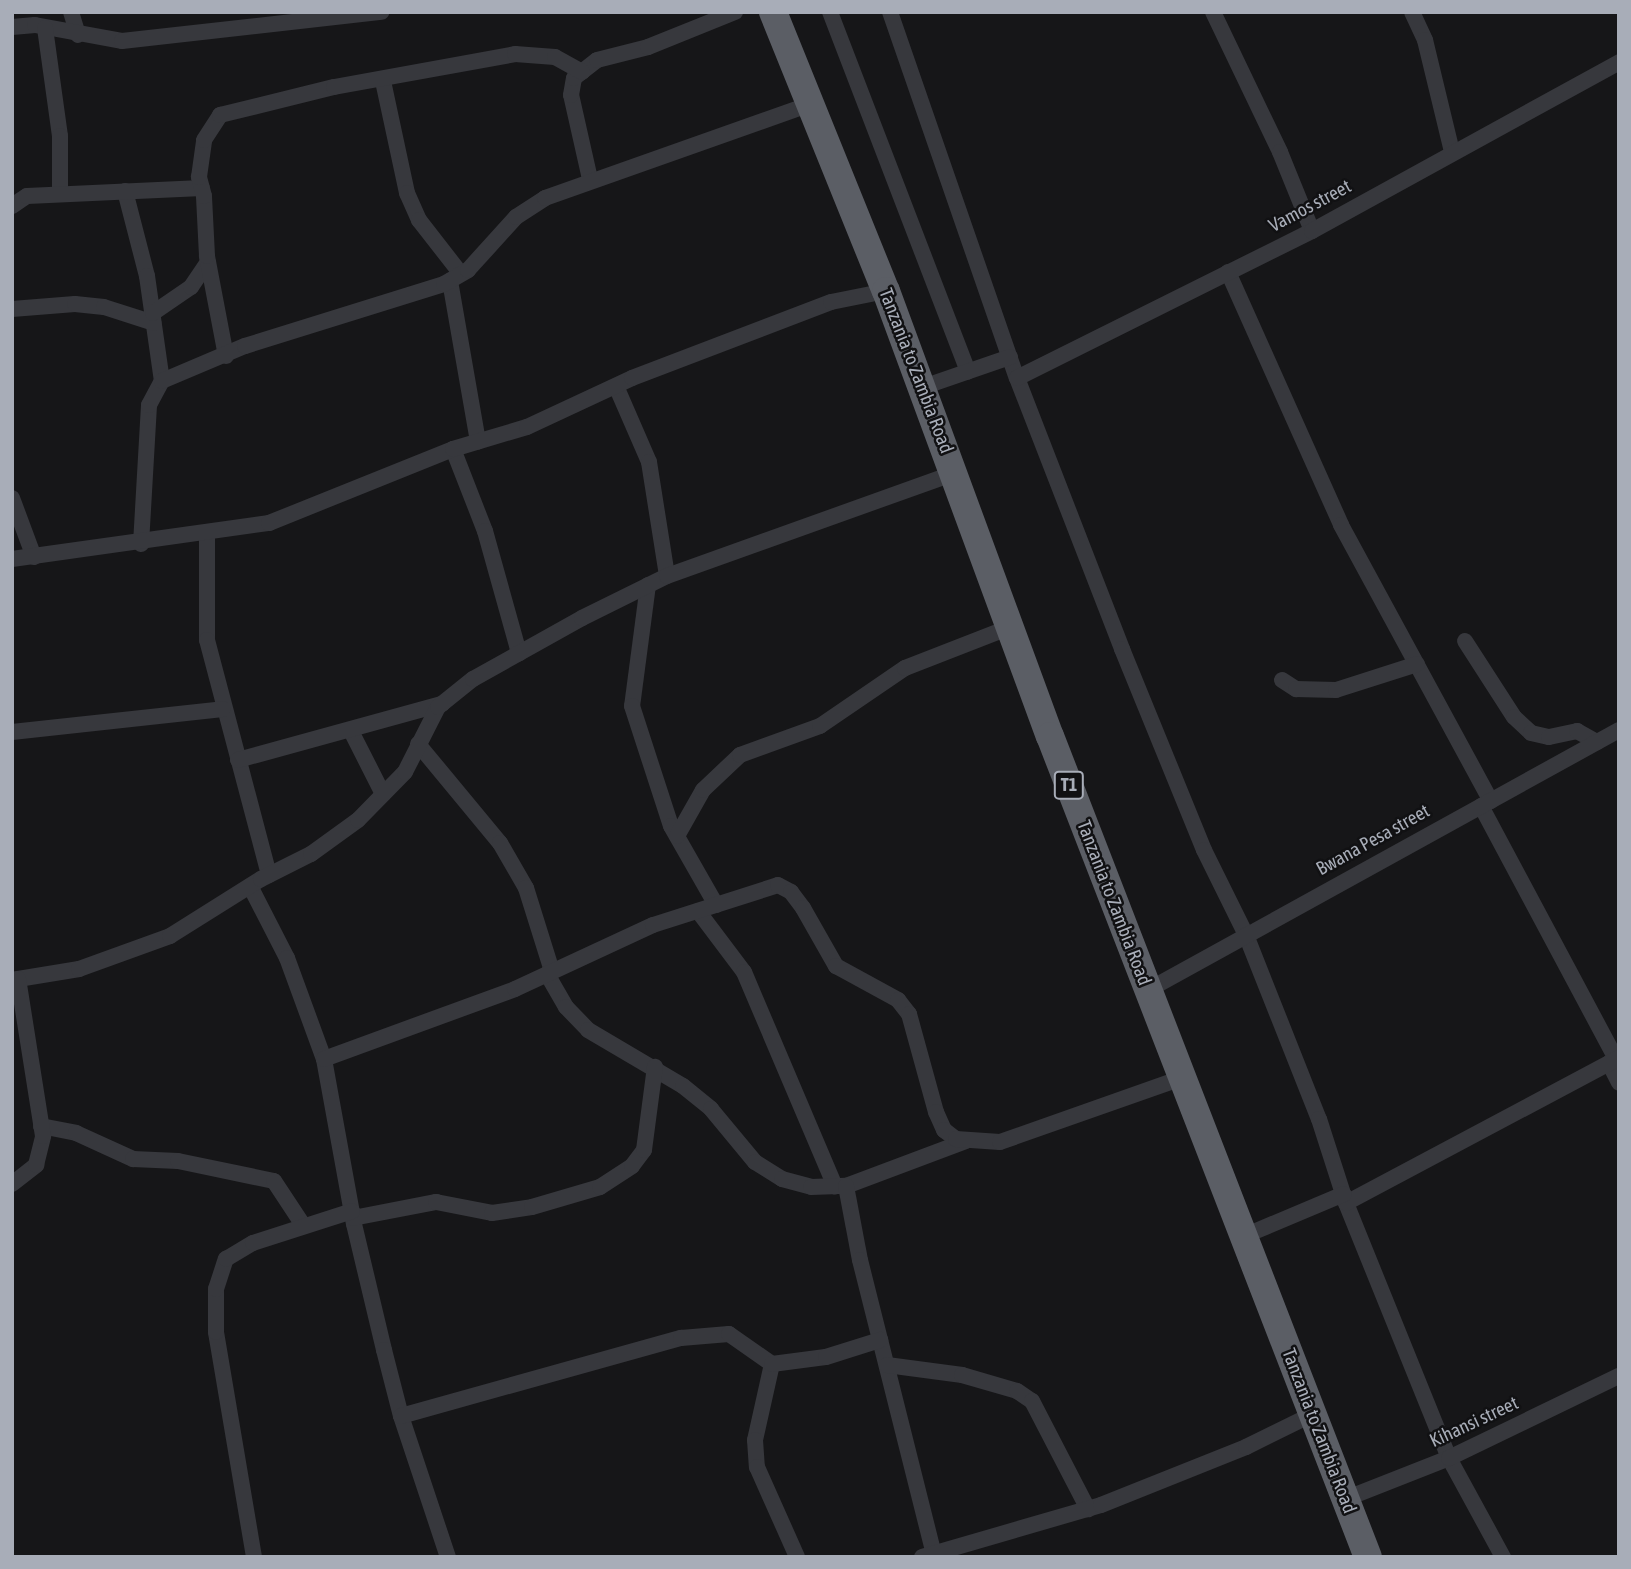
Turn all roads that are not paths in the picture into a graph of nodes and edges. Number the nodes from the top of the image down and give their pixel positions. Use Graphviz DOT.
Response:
graph roads {
  1 [pos="71,12"];
  2 [pos="381,12"];
  3 [pos="773,12"];
  4 [pos="830,12"];
  5 [pos="890,12"];
  6 [pos="1213,12"];
  7 [pos="1412,12"];
  8 [pos="727,14"];
  9 [pos="290,18"];
  10 [pos="12,27"];
  11 [pos="45,28"];
  12 [pos="78,35"];
  13 [pos="1619,62"];
  14 [pos="583,72"];
  15 [pos="383,81"];
  16 [pos="810,104"];
  17 [pos="1452,152"];
  18 [pos="590,179"];
  19 [pos="202,188"];
  20 [pos="125,191"];
  21 [pos="60,193"];
  22 [pos="12,205"];
  23 [pos="1311,231"];
  24 [pos="208,262"];
  25 [pos="1228,272"];
  26 [pos="455,277"];
  27 [pos="886,291"];
  28 [pos="12,309"];
  29 [pos="154,318"];
  30 [pos="226,356"];
  31 [pos="1010,357"];
  32 [pos="968,371"];
  33 [pos="1017,378"];
  34 [pos="162,381"];
  35 [pos="615,386"];
  36 [pos="923,387"];
  37 [pos="478,442"];
  38 [pos="453,449"];
  39 [pos="955,473"];
  40 [pos="12,498"];
  41 [pos="207,534"];
  42 [pos="141,544"];
  43 [pos="34,557"];
  44 [pos="12,559"];
  45 [pos="667,576"];
  46 [pos="648,585"];
  47 [pos="1010,627"];
  48 [pos="1465,641"];
  49 [pos="519,653"];
  50 [pos="1417,664"];
  51 [pos="1282,680"];
  52 [pos="442,704"];
  53 [pos="223,709"];
  54 [pos="1619,730"];
  55 [pos="351,731"];
  56 [pos="12,733"];
  57 [pos="1597,742"];
  58 [pos="418,744"];
  59 [pos="238,760"];
  60 [pos="383,794"];
  61 [pos="1486,803"];
  62 [pos="677,836"];
  63 [pos="269,874"];
  64 [pos="250,887"];
  65 [pos="716,905"];
  66 [pos="698,911"];
  67 [pos="1246,935"];
  68 [pos="550,973"];
  69 [pos="15,979"];
  70 [pos="1148,990"];
  71 [pos="324,1059"];
  72 [pos="1615,1060"];
  73 [pos="655,1067"];
  74 [pos="1182,1078"];
  75 [pos="1619,1083"];
  76 [pos="41,1126"];
  77 [pos="966,1141"];
  78 [pos="12,1184"];
  79 [pos="841,1186"];
  80 [pos="1345,1199"];
  81 [pos="352,1215"];
  82 [pos="303,1225"];
  83 [pos="1244,1236"];
  84 [pos="880,1340"];
  85 [pos="772,1364"];
  86 [pos="887,1365"];
  87 [pos="1619,1376"];
  88 [pos="1312,1414"];
  89 [pos="401,1416"];
  90 [pos="1449,1458"];
  91 [pos="1345,1499"];
  92 [pos="1088,1509"];
  93 [pos="928,1555"];
  94 [pos="254,1557"];
  95 [pos="448,1557"];
  96 [pos="797,1557"];
  97 [pos="1368,1557"];
  98 [pos="1503,1557"];
  1 -- 12 [label="street"];
  2 -- 9 [label="street"];
  3 -- 16 [label="highway, Tanzania to Zambia Road / T1"];
  4 -- 32 [label="street"];
  5 -- 31 [label="street"];
  6 -- 23 [label="street"];
  7 -- 17 [label="street"];
  8 -- 14 [label="street"];
  9 -- 12 [label="street"];
  10 -- 11 [label="street"];
  11 -- 12 [label="street"];
  11 -- 21 [label="street"];
  13 -- 17 [label="street, Vamos street"];
  14 -- 15 [label="street"];
  14 -- 18 [label="street"];
  15 -- 19 [label="street"];
  15 -- 26 [label="street"];
  16 -- 18 [label="street"];
  16 -- 27 [label="highway, Tanzania to Zambia Road / T1"];
  17 -- 23 [label="street, Vamos street"];
  18 -- 26 [label="street"];
  19 -- 20 [label="street"];
  19 -- 24 [label="street"];
  20 -- 21 [label="street"];
  20 -- 29 [label="street"];
  21 -- 22 [label="street"];
  23 -- 25 [label="street, Vamos street"];
  24 -- 29 [label="street"];
  24 -- 30 [label="street"];
  25 -- 33 [label="street, Vamos street"];
  25 -- 50 [label="street"];
  26 -- 30 [label="street"];
  26 -- 37 [label="street"];
  27 -- 35 [label="street"];
  27 -- 36 [label="highway, Tanzania to Zambia Road / T1"];
  28 -- 29 [label="street"];
  29 -- 34 [label="street"];
  30 -- 34 [label="street"];
  31 -- 32 [label="street"];
  31 -- 33 [label="street"];
  32 -- 36 [label="street"];
  33 -- 67 [label="street"];
  34 -- 42 [label="street"];
  35 -- 37 [label="street"];
  35 -- 45 [label="street"];
  36 -- 39 [label="highway, Tanzania to Zambia Road / T1"];
  37 -- 38 [label="street"];
  38 -- 41 [label="street"];
  38 -- 49 [label="street"];
  39 -- 45 [label="street"];
  39 -- 47 [label="highway, Tanzania to Zambia Road / T1"];
  40 -- 43 [label="street"];
  41 -- 42 [label="street"];
  41 -- 53 [label="street"];
  42 -- 43 [label="street"];
  43 -- 44 [label="street"];
  45 -- 46 [label="street"];
  46 -- 49 [label="street"];
  46 -- 62 [label="street"];
  47 -- 62 [label="street"];
  47 -- 70 [label="highway, Tanzania to Zambia Road / T1"];
  48 -- 57 [label="street"];
  49 -- 52 [label="street"];
  50 -- 51 [label="street"];
  50 -- 61 [label="street"];
  52 -- 55 [label="street"];
  52 -- 58 [label="street"];
  53 -- 56 [label="street"];
  53 -- 59 [label="street"];
  54 -- 57 [label="street, Bwana Pesa street"];
  55 -- 59 [label="street"];
  55 -- 60 [label="street"];
  57 -- 61 [label="street, Bwana Pesa street"];
  58 -- 60 [label="street"];
  58 -- 68 [label="street"];
  59 -- 63 [label="street"];
  60 -- 63 [label="street"];
  61 -- 67 [label="street, Bwana Pesa street"];
  61 -- 72 [label="street"];
  62 -- 65 [label="street"];
  63 -- 64 [label="street"];
  64 -- 69 [label="street"];
  64 -- 71 [label="street"];
  65 -- 66 [label="street"];
  65 -- 77 [label="street"];
  66 -- 68 [label="street"];
  66 -- 79 [label="street"];
  67 -- 70 [label="street, Bwana Pesa street"];
  67 -- 80 [label="street"];
  68 -- 71 [label="street"];
  68 -- 73 [label="street"];
  69 -- 76 [label="street"];
  70 -- 74 [label="highway, Tanzania to Zambia Road / T1"];
  71 -- 81 [label="street"];
  72 -- 75 [label="street"];
  72 -- 80 [label="street"];
  73 -- 79 [label="street"];
  73 -- 81 [label="street"];
  74 -- 77 [label="street"];
  74 -- 83 [label="highway, Tanzania to Zambia Road / T1"];
  76 -- 78 [label="street"];
  76 -- 82 [label="street"];
  77 -- 79 [label="street"];
  79 -- 84 [label="street"];
  80 -- 83 [label="street"];
  80 -- 90 [label="street"];
  81 -- 82 [label="street"];
  81 -- 89 [label="street"];
  82 -- 94 [label="street"];
  83 -- 88 [label="highway, Tanzania to Zambia Road / T1"];
  84 -- 85 [label="street"];
  84 -- 86 [label="street"];
  85 -- 89 [label="street"];
  85 -- 96 [label="street"];
  86 -- 92 [label="street"];
  86 -- 93 [label="street"];
  87 -- 90 [label="street, Kihansi street"];
  88 -- 91 [label="highway, Tanzania to Zambia Road / T1"];
  88 -- 92 [label="street"];
  89 -- 95 [label="street"];
  90 -- 91 [label="street, Kihansi street"];
  90 -- 98 [label="street"];
  91 -- 97 [label="highway, Tanzania to Zambia Road / T1"];
  92 -- 93 [label="street"];
}
